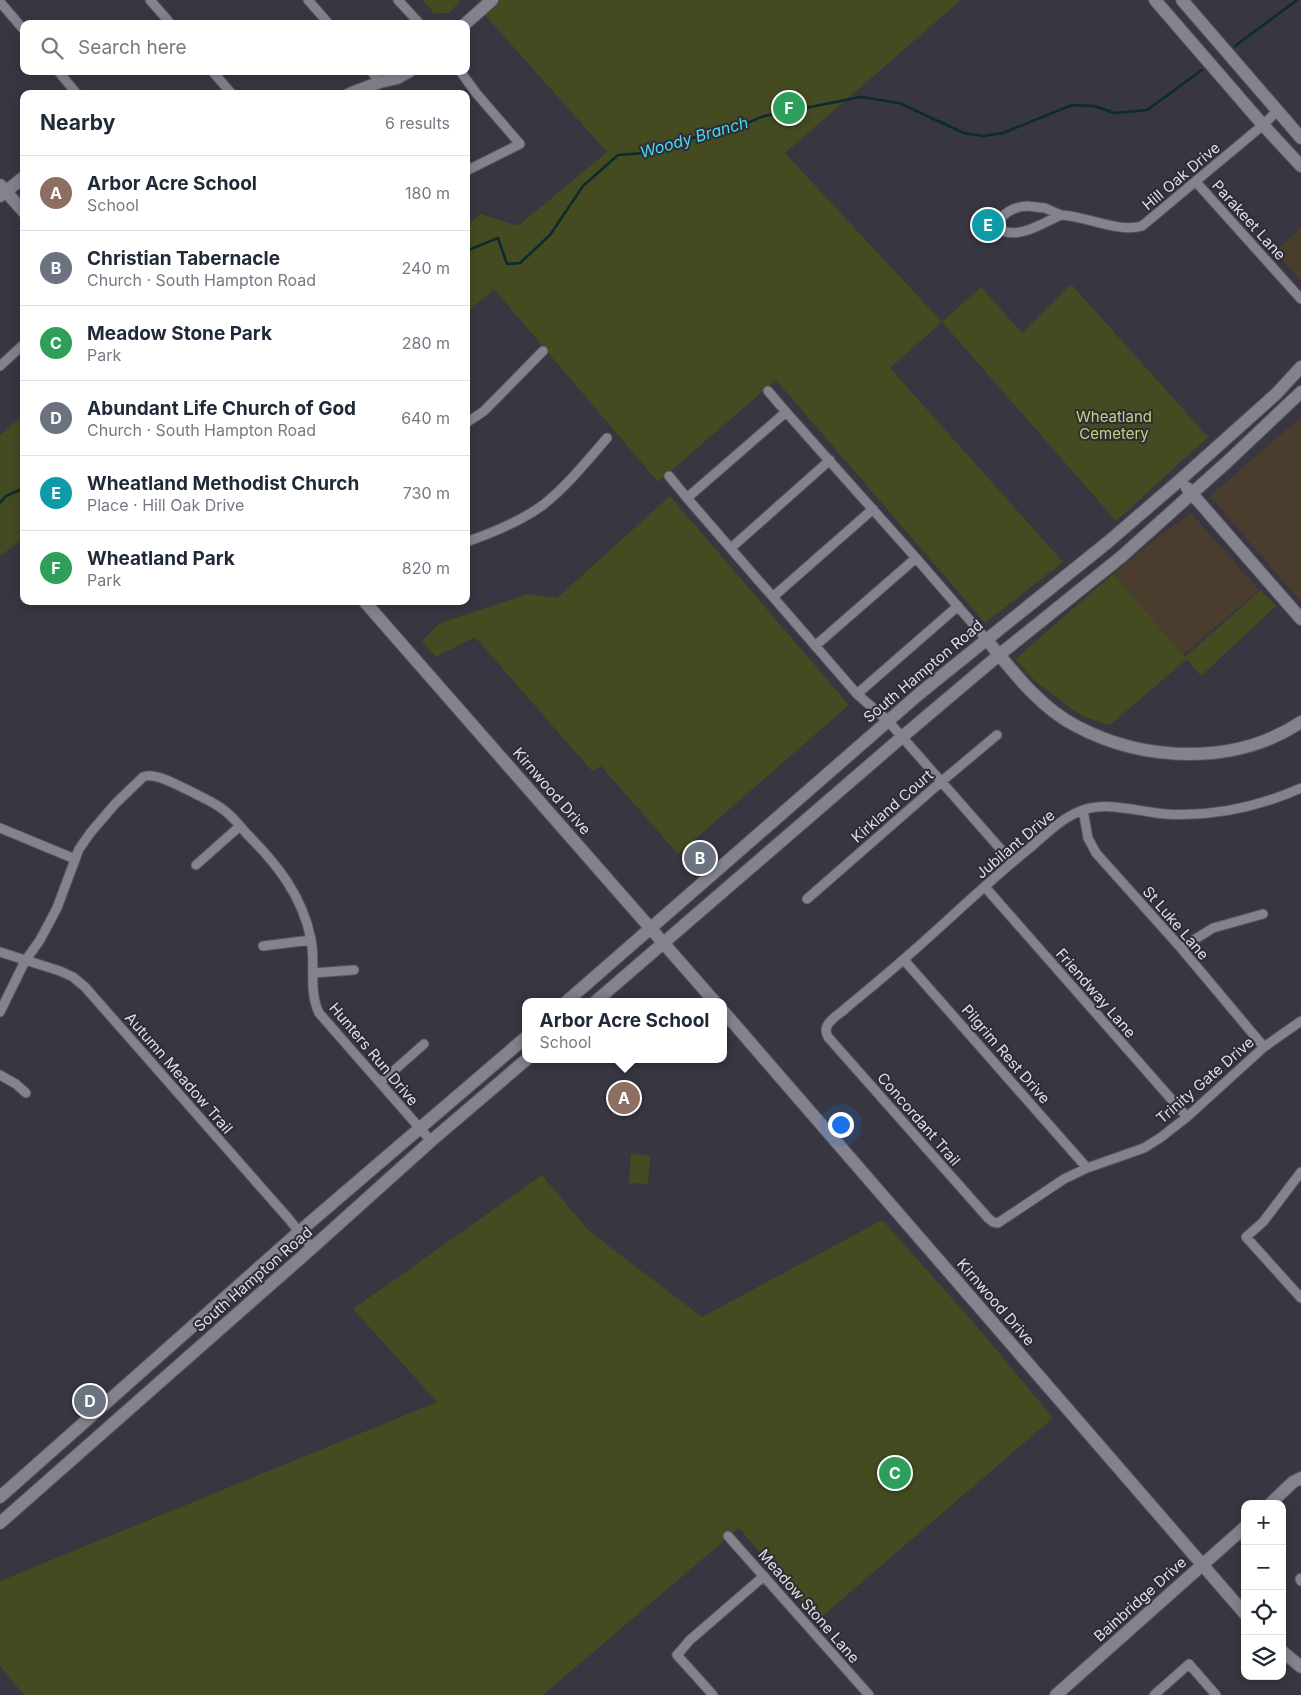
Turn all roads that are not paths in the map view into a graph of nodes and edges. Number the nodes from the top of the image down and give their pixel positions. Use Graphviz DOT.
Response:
graph roads {
  1 [pos="150,0"];
  2 [pos="308,0"];
  3 [pos="398,0"];
  4 [pos="492,0"];
  5 [pos="1156,0"];
  6 [pos="1182,0"];
  7 [pos="0,2"];
  8 [pos="168,20"];
  9 [pos="326,20"];
  10 [pos="416,20"];
  11 [pos="470,20"];
  12 [pos="20,25"];
  13 [pos="61,75"];
  14 [pos="215,75"];
  15 [pos="374,75"];
  16 [pos="403,75"];
  17 [pos="463,75"];
  18 [pos="380,82"];
  19 [pos="75,90"];
  20 [pos="229,90"];
  21 [pos="359,90"];
  22 [pos="1277,111"];
  23 [pos="1263,125"];
  24 [pos="1301,138"];
  25 [pos="1301,166"];
  26 [pos="470,170"];
  27 [pos="20,180"];
  28 [pos="1196,182"];
  29 [pos="2,191"];
  30 [pos="20,208"];
  31 [pos="1060,215"];
  32 [pos="1301,299"];
  33 [pos="20,348"];
  34 [pos="543,351"];
  35 [pos="0,366"];
  36 [pos="1301,367"];
  37 [pos="768,391"];
  38 [pos="1301,392"];
  39 [pos="786,412"];
  40 [pos="470,421"];
  41 [pos="607,438"];
  42 [pos="830,460"];
  43 [pos="669,476"];
  44 [pos="1180,480"];
  45 [pos="1192,493"];
  46 [pos="687,498"];
  47 [pos="873,509"];
  48 [pos="470,540"];
  49 [pos="1108,542"];
  50 [pos="730,548"];
  51 [pos="1121,557"];
  52 [pos="916,558"];
  53 [pos="774,596"];
  54 [pos="368,605"];
  55 [pos="958,606"];
  56 [pos="1301,619"];
  57 [pos="986,639"];
  58 [pos="816,646"];
  59 [pos="999,655"];
  60 [pos="857,694"];
  61 [pos="888,721"];
  62 [pos="1301,722"];
  63 [pos="997,736"];
  64 [pos="902,737"];
  65 [pos="942,781"];
  66 [pos="1301,788"];
  67 [pos="1083,810"];
  68 [pos="240,826"];
  69 [pos="0,828"];
  70 [pos="75,859"];
  71 [pos="1012,862"];
  72 [pos="196,865"];
  73 [pos="984,887"];
  74 [pos="807,899"];
  75 [pos="1263,914"];
  76 [pos="651,928"];
  77 [pos="311,940"];
  78 [pos="664,944"];
  79 [pos="262,946"];
  80 [pos="1180,948"];
  81 [pos="0,952"];
  82 [pos="904,960"];
  83 [pos="25,961"];
  84 [pos="354,970"];
  85 [pos="313,973"];
  86 [pos="571,998"];
  87 [pos="600,998"];
  88 [pos="711,998"];
  89 [pos="0,1012"];
  90 [pos="727,1016"];
  91 [pos="1301,1021"];
  92 [pos="826,1032"];
  93 [pos="522,1041"];
  94 [pos="424,1044"];
  95 [pos="1264,1047"];
  96 [pos="523,1063"];
  97 [pos="0,1075"];
  98 [pos="380,1083"];
  99 [pos="26,1093"];
  100 [pos="1187,1117"];
  101 [pos="420,1129"];
  102 [pos="430,1141"];
  103 [pos="1087,1168"];
  104 [pos="1301,1172"];
  105 [pos="993,1222"];
  106 [pos="300,1231"];
  107 [pos="312,1248"];
  108 [pos="1301,1298"];
  109 [pos="140,1374"];
  110 [pos="152,1389"];
  111 [pos="75,1431"];
  112 [pos="88,1445"];
  113 [pos="1301,1478"];
  114 [pos="0,1497"];
  115 [pos="1274,1500"];
  116 [pos="0,1522"];
  117 [pos="1241,1530"];
  118 [pos="728,1536"];
  119 [pos="1202,1565"];
  120 [pos="764,1576"];
  121 [pos="1241,1609"];
  122 [pos="1286,1654"];
  123 [pos="1301,1667"];
  124 [pos="713,1695"];
  125 [pos="869,1695"];
  126 [pos="1056,1695"];
  127 [pos="1154,1695"];
  128 [pos="1216,1695"];
  1 -- 8 [label="street"];
  2 -- 9 [label="street"];
  3 -- 10 [label="street"];
  4 -- 11 [label="main road"];
  5 -- 23 [label="main road"];
  6 -- 22 [label="main road"];
  7 -- 12 [label="street"];
  13 -- 19 [label="street"];
  14 -- 20 [label="street"];
  15 -- 18 [label="street"];
  16 -- 18 [label="main road"];
  17 -- 26 [label="street"];
  18 -- 21 [label="main road"];
  22 -- 23 [label="street, Hill Oak Drive"];
  22 -- 24 [label="main road"];
  23 -- 25 [label="main road"];
  23 -- 28 [label="street, Hill Oak Drive"];
  27 -- 29 [label="main road"];
  28 -- 31 [label="street, Hill Oak Drive"];
  28 -- 32 [label="street, Parakeet Lane"];
  29 -- 30 [label="main road"];
  31 -- 31 [label="street, Hill Oak Drive"];
  33 -- 35 [label="street"];
  34 -- 40 [label="street"];
  36 -- 44 [label="main road, South Hampton Road"];
  37 -- 39 [label="street"];
  38 -- 45 [label="main road"];
  39 -- 42 [label="street"];
  39 -- 46 [label="street"];
  41 -- 48 [label="street"];
  42 -- 47 [label="street"];
  42 -- 50 [label="street"];
  43 -- 46 [label="street"];
  44 -- 45 [label="main road"];
  44 -- 49 [label="main road, South Hampton Road"];
  45 -- 51 [label="main road"];
  45 -- 56 [label="main road"];
  46 -- 50 [label="street"];
  47 -- 52 [label="street"];
  47 -- 53 [label="street"];
  49 -- 51 [label="main road"];
  49 -- 57 [label="main road, South Hampton Road"];
  50 -- 53 [label="street"];
  51 -- 59 [label="main road"];
  52 -- 55 [label="street"];
  52 -- 58 [label="street"];
  53 -- 58 [label="street"];
  54 -- 76 [label="main road, Kirnwood Drive"];
  55 -- 57 [label="street"];
  55 -- 60 [label="street"];
  57 -- 59 [label="main road"];
  57 -- 61 [label="main road, South Hampton Road"];
  58 -- 60 [label="street"];
  59 -- 62 [label="main road"];
  59 -- 64 [label="main road"];
  60 -- 61 [label="street"];
  61 -- 64 [label="street"];
  61 -- 76 [label="main road, South Hampton Road"];
  63 -- 65 [label="street, Kirkland Court"];
  64 -- 65 [label="street"];
  64 -- 78 [label="main road"];
  65 -- 71 [label="street"];
  65 -- 74 [label="street, Kirkland Court"];
  66 -- 67 [label="street, Jubilant Drive"];
  67 -- 71 [label="street, Jubilant Drive"];
  67 -- 80 [label="street, St Luke Lane"];
  68 -- 70 [label="street, Hunters Run Drive"];
  68 -- 72 [label="street"];
  68 -- 77 [label="street, Hunters Run Drive"];
  69 -- 70 [label="street"];
  70 -- 83 [label="street"];
  71 -- 73 [label="street, Jubilant Drive"];
  73 -- 82 [label="street, Jubilant Drive"];
  73 -- 100 [label="street, Friendway Lane"];
  75 -- 80 [label="street"];
  76 -- 78 [label="main road, Kirnwood Drive"];
  76 -- 86 [label="main road, South Hampton Road"];
  77 -- 79 [label="street"];
  77 -- 85 [label="street, Hunters Run Drive"];
  78 -- 87 [label="main road"];
  78 -- 88 [label="main road, Kirnwood Drive"];
  80 -- 95 [label="street, St Luke Lane"];
  81 -- 83 [label="street, Autumn Meadow Trail"];
  82 -- 92 [label="street, Jubilant Drive"];
  82 -- 103 [label="street, Pilgrim Rest Drive"];
  83 -- 89 [label="street"];
  83 -- 106 [label="street, Autumn Meadow Trail"];
  84 -- 85 [label="street"];
  85 -- 98 [label="street, Hunters Run Drive"];
  90 -- 119 [label="main road, Kirnwood Drive"];
  91 -- 95 [label="street, Trinity Gate Drive"];
  92 -- 105 [label="street, Concordant Trail"];
  93 -- 101 [label="main road, South Hampton Road"];
  94 -- 98 [label="street"];
  95 -- 100 [label="street, Trinity Gate Drive"];
  96 -- 102 [label="main road, South Hampton Road"];
  97 -- 99 [label="street"];
  98 -- 101 [label="street, Hunters Run Drive"];
  100 -- 103 [label="street, Trinity Gate Drive"];
  101 -- 102 [label="street, Hunters Run Drive"];
  101 -- 106 [label="main road, South Hampton Road"];
  102 -- 107 [label="main road, South Hampton Road"];
  103 -- 105 [label="street, Trinity Gate Drive"];
  104 -- 108 [label="street"];
  106 -- 107 [label="street, Autumn Meadow Trail"];
  106 -- 109 [label="main road, South Hampton Road"];
  107 -- 110 [label="main road, South Hampton Road"];
  109 -- 110 [label="main road"];
  109 -- 111 [label="main road, South Hampton Road"];
  110 -- 112 [label="main road, South Hampton Road"];
  111 -- 112 [label="main road"];
  111 -- 114 [label="main road, South Hampton Road"];
  112 -- 116 [label="main road, South Hampton Road"];
  113 -- 115 [label="main road"];
  117 -- 119 [label="main road, Bainbridge Drive"];
  118 -- 120 [label="street, Meadow Stone Lane"];
  119 -- 121 [label="main road, Kirnwood Drive"];
  119 -- 126 [label="main road, Bainbridge Drive"];
  120 -- 124 [label="street"];
  120 -- 125 [label="street, Meadow Stone Lane"];
  122 -- 123 [label="main road"];
  127 -- 128 [label="street"];
}
